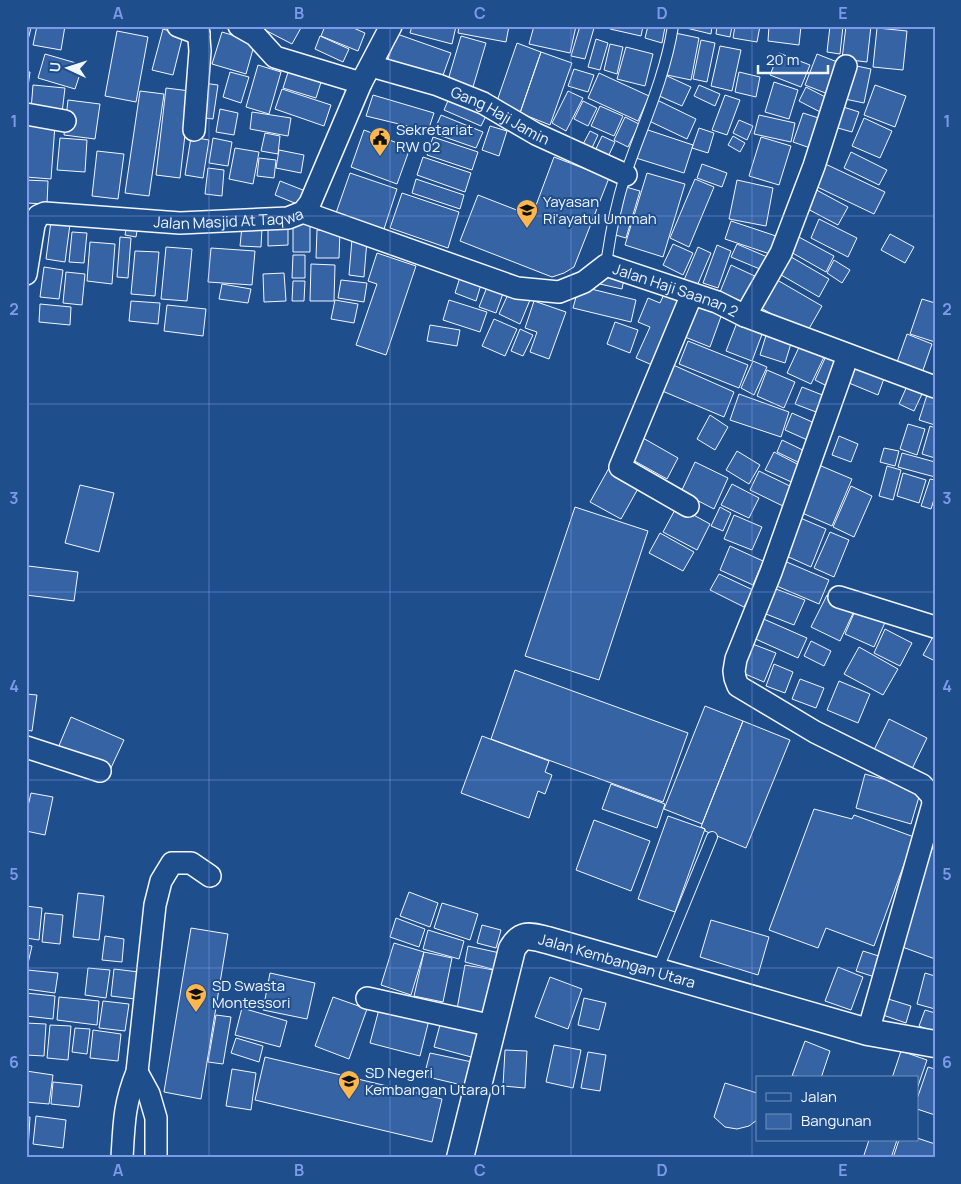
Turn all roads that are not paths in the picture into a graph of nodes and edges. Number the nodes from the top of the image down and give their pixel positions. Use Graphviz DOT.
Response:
graph roads {
  1 [pos="178,26"];
  2 [pos="239,26"];
  3 [pos="390,26"];
  4 [pos="673,26"];
  5 [pos="199,30"];
  6 [pos="846,66"];
  7 [pos="366,74"];
  8 [pos="26,114"];
  9 [pos="65,120"];
  10 [pos="194,130"];
  11 [pos="626,175"];
  12 [pos="302,212"];
  13 [pos="32,216"];
  14 [pos="606,265"];
  15 [pos="26,274"];
  16 [pos="692,294"];
  17 [pos="745,316"];
  18 [pos="848,355"];
  19 [pos="935,388"];
  20 [pos="688,506"];
  21 [pos="839,597"];
  22 [pos="935,627"];
  23 [pos="26,747"];
  24 [pos="100,771"];
  25 [pos="712,838"];
  26 [pos="210,876"];
  27 [pos="657,972"];
  28 [pos="367,998"];
  29 [pos="493,1026"];
  30 [pos="868,1032"];
  31 [pos="935,1044"];
  32 [pos="138,1072"];
  33 [pos="122,1158"];
  34 [pos="156,1158"];
  35 [pos="460,1158"];
  1 -- 5 [label="street"];
  2 -- 7 [label="street, Gang Haji Jamin"];
  3 -- 7 [label="street, Jalan Masjid At Taqwa"];
  4 -- 11 [label="lane"];
  5 -- 10 [label="street"];
  6 -- 17 [label="street"];
  7 -- 11 [label="street, Gang Haji Jamin"];
  7 -- 12 [label="street, Jalan Masjid At Taqwa"];
  8 -- 9 [label="street"];
  11 -- 14 [label="lane"];
  12 -- 13 [label="street, Jalan Masjid At Taqwa"];
  12 -- 14 [label="street, Jalan Haji Saanan 2"];
  13 -- 15 [label="street, Jalan Masjid At Taqwa"];
  14 -- 16 [label="street, Jalan Haji Saanan 2"];
  16 -- 17 [label="street, Jalan Haji Saanan 2"];
  16 -- 20 [label="street"];
  17 -- 18 [label="street, Jalan Haji Saanan 2"];
  18 -- 19 [label="street, Jalan Haji Saanan 2"];
  18 -- 30 [label="street"];
  21 -- 22 [label="street"];
  23 -- 24 [label="street"];
  25 -- 27 [label="lane"];
  26 -- 32 [label="street"];
  27 -- 29 [label="street, Jalan Kembangan Utara"];
  27 -- 30 [label="street, Jalan Kembangan Utara"];
  28 -- 29 [label="street"];
  29 -- 35 [label="street, Jalan Kembangan Utara"];
  30 -- 31 [label="street, Jalan Kembangan Utara"];
  32 -- 33 [label="street"];
  32 -- 34 [label="street"];
}
